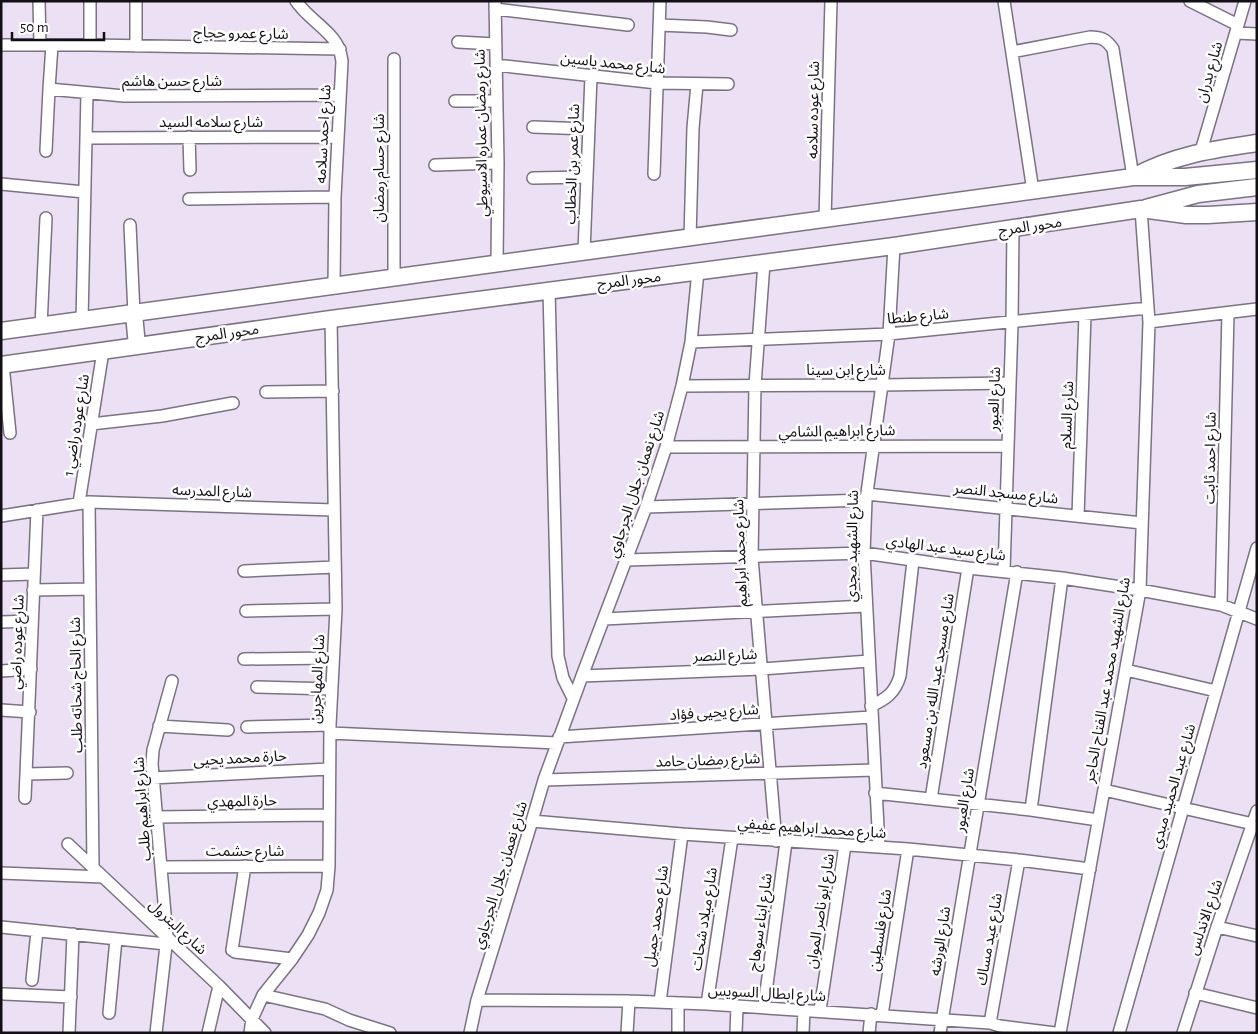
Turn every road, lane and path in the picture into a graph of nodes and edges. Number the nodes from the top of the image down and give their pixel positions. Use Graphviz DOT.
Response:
graph roads {
  1 [pos="39,1"];
  2 [pos="90,1"];
  3 [pos="136,1"];
  4 [pos="296,1"];
  5 [pos="660,1"];
  6 [pos="831,1"];
  7 [pos="1004,1"];
  8 [pos="1190,1"];
  9 [pos="1245,1"];
  10 [pos="495,5"];
  11 [pos="628,25"];
  12 [pos="659,25"];
  13 [pos="1237,29"];
  14 [pos="731,30"];
  15 [pos="1257,34"];
  16 [pos="458,42"];
  17 [pos="495,44"];
  18 [pos="1,45"];
  19 [pos="46,45"];
  20 [pos="90,45"];
  21 [pos="136,46"];
  22 [pos="340,49"];
  23 [pos="1012,52"];
  24 [pos="394,59"];
  25 [pos="496,65"];
  26 [pos="591,76"];
  27 [pos="657,83"];
  28 [pos="697,84"];
  29 [pos="728,84"];
  30 [pos="49,89"];
  31 [pos="87,94"];
  32 [pos="340,95"];
  33 [pos="455,101"];
  34 [pos="496,101"];
  35 [pos="534,126"];
  36 [pos="588,129"];
  37 [pos="189,137"];
  38 [pos="337,137"];
  39 [pos="86,138"];
  40 [pos="1257,143"];
  41 [pos="1201,151"];
  42 [pos="46,152"];
  43 [pos="498,163"];
  44 [pos="435,165"];
  45 [pos="190,170"];
  46 [pos="1257,170"];
  47 [pos="654,174"];
  48 [pos="587,177"];
  49 [pos="1133,177"];
  50 [pos="533,178"];
  51 [pos="1,184"];
  52 [pos="1257,187"];
  53 [pos="1033,191"];
  54 [pos="84,192"];
  55 [pos="335,197"];
  56 [pos="189,199"];
  57 [pos="1141,209"];
  58 [pos="1257,212"];
  59 [pos="46,218"];
  60 [pos="825,219"];
  61 [pos="130,225"];
  62 [pos="1013,228"];
  63 [pos="690,238"];
  64 [pos="894,246"];
  65 [pos="584,252"];
  66 [pos="764,263"];
  67 [pos="497,264"];
  68 [pos="698,271"];
  69 [pos="394,278"];
  70 [pos="334,286"];
  71 [pos="549,290"];
  72 [pos="1148,308"];
  73 [pos="1257,309"];
  74 [pos="1228,313"];
  75 [pos="134,314"];
  76 [pos="1085,315"];
  77 [pos="331,319"];
  78 [pos="82,321"];
  79 [pos="1149,322"];
  80 [pos="1012,323"];
  81 [pos="41,326"];
  82 [pos="1,331"];
  83 [pos="889,334"];
  84 [pos="758,340"];
  85 [pos="691,342"];
  86 [pos="137,346"];
  87 [pos="103,350"];
  88 [pos="2,365"];
  89 [pos="1009,382"];
  90 [pos="755,385"];
  91 [pos="882,385"];
  92 [pos="682,386"];
  93 [pos="333,391"];
  94 [pos="266,392"];
  95 [pos="233,403"];
  96 [pos="91,424"];
  97 [pos="10,433"];
  98 [pos="873,446"];
  99 [pos="1008,446"];
  100 [pos="666,447"];
  101 [pos="752,447"];
  102 [pos="866,497"];
  103 [pos="84,503"];
  104 [pos="753,503"];
  105 [pos="646,507"];
  106 [pos="1006,508"];
  107 [pos="37,510"];
  108 [pos="334,510"];
  109 [pos="1,516"];
  110 [pos="1078,516"];
  111 [pos="1142,523"];
  112 [pos="1257,548"];
  113 [pos="864,553"];
  114 [pos="752,558"];
  115 [pos="626,560"];
  116 [pos="913,561"];
  117 [pos="335,568"];
  118 [pos="968,568"];
  119 [pos="244,570"];
  120 [pos="1004,571"];
  121 [pos="1017,572"];
  122 [pos="34,574"];
  123 [pos="1,575"];
  124 [pos="1062,578"];
  125 [pos="90,589"];
  126 [pos="33,590"];
  127 [pos="1140,590"];
  128 [pos="1221,605"];
  129 [pos="866,606"];
  130 [pos="336,609"];
  131 [pos="246,611"];
  132 [pos="757,611"];
  133 [pos="1239,612"];
  134 [pos="604,619"];
  135 [pos="1257,619"];
  136 [pos="32,621"];
  137 [pos="1,622"];
  138 [pos="333,658"];
  139 [pos="244,659"];
  140 [pos="869,661"];
  141 [pos="31,669"];
  142 [pos="761,669"];
  143 [pos="1,670"];
  144 [pos="1126,670"];
  145 [pos="582,676"];
  146 [pos="172,681"];
  147 [pos="257,687"];
  148 [pos="332,689"];
  149 [pos="1216,691"];
  150 [pos="573,698"];
  151 [pos="1,710"];
  152 [pos="30,712"];
  153 [pos="871,712"];
  154 [pos="766,723"];
  155 [pos="159,726"];
  156 [pos="247,727"];
  157 [pos="330,729"];
  158 [pos="228,730"];
  159 [pos="558,740"];
  160 [pos="329,769"];
  161 [pos="874,770"];
  162 [pos="67,773"];
  163 [pos="770,773"];
  164 [pos="27,774"];
  165 [pos="152,778"];
  166 [pos="544,780"];
  167 [pos="1104,790"];
  168 [pos="875,793"];
  169 [pos="25,798"];
  170 [pos="931,799"];
  171 [pos="978,805"];
  172 [pos="1183,807"];
  173 [pos="1031,810"];
  174 [pos="1257,811"];
  175 [pos="329,815"];
  176 [pos="156,817"];
  177 [pos="1098,820"];
  178 [pos="532,821"];
  179 [pos="1253,824"];
  180 [pos="682,834"];
  181 [pos="732,838"];
  182 [pos="781,841"];
  183 [pos="68,844"];
  184 [pos="845,845"];
  185 [pos="879,847"];
  186 [pos="908,850"];
  187 [pos="970,855"];
  188 [pos="1019,860"];
  189 [pos="244,866"];
  190 [pos="329,866"];
  191 [pos="161,867"];
  192 [pos="93,868"];
  193 [pos="1090,869"];
  194 [pos="1,873"];
  195 [pos="103,877"];
  196 [pos="1,927"];
  197 [pos="1216,927"];
  198 [pos="37,931"];
  199 [pos="73,934"];
  200 [pos="1257,936"];
  201 [pos="116,938"];
  202 [pos="167,941"];
  203 [pos="292,959"];
  204 [pos="32,980"];
  205 [pos="219,986"];
  206 [pos="1196,993"];
  207 [pos="4,994"];
  208 [pos="263,995"];
  209 [pos="71,997"];
  210 [pos="477,1000"];
  211 [pos="629,1001"];
  212 [pos="660,1002"];
  213 [pos="678,1003"];
  214 [pos="706,1004"];
  215 [pos="737,1006"];
  216 [pos="764,1007"];
  217 [pos="1257,1008"];
  218 [pos="804,1009"];
  219 [pos="820,1010"];
  220 [pos="109,1013"];
  221 [pos="877,1015"];
  222 [pos="252,1019"];
  223 [pos="942,1020"];
  224 [pos="996,1027"];
  225 [pos="377,1031"];
  226 [pos="70,1033"];
  227 [pos="156,1033"];
  228 [pos="208,1033"];
  229 [pos="250,1033"];
  230 [pos="265,1033"];
  231 [pos="390,1033"];
  232 [pos="470,1033"];
  233 [pos="627,1033"];
  234 [pos="678,1033"];
  235 [pos="736,1033"];
  236 [pos="803,1033"];
  237 [pos="869,1033"];
  238 [pos="940,1033"];
  239 [pos="1055,1033"];
  240 [pos="1060,1033"];
  241 [pos="1119,1033"];
  242 [pos="1183,1033"];
  1 -- 19 [label="street"];
  2 -- 20 [label="street"];
  3 -- 21 [label="street"];
  4 -- 22 [label="street"];
  5 -- 12 [label="street"];
  6 -- 60 [label="street, شارع عوده سلامه"];
  7 -- 23 [label="street"];
  8 -- 13 [label="street"];
  9 -- 13 [label="street, شارع بدران"];
  10 -- 11 [label="street"];
  10 -- 17 [label="street, شارع رمضان عماره الاسيوطي"];
  12 -- 14 [label="street"];
  12 -- 27 [label="street"];
  13 -- 15 [label="street"];
  13 -- 41 [label="street, شارع بدران"];
  16 -- 17 [label="street"];
  17 -- 25 [label="street, شارع رمضان عماره الاسيوطي"];
  18 -- 19 [label="street, شارع عمرو حجاج"];
  19 -- 20 [label="street, شارع عمرو حجاج"];
  19 -- 30 [label="street"];
  20 -- 21 [label="street, شارع عمرو حجاج"];
  21 -- 22 [label="street, شارع عمرو حجاج"];
  22 -- 32 [label="street, شارع احمد سلامه"];
  23 -- 49 [label="street"];
  23 -- 53 [label="street"];
  24 -- 69 [label="street, شارع حسام رمضان"];
  25 -- 26 [label="street, شارع محمد ياسين"];
  25 -- 34 [label="street, شارع رمضان عماره الاسيوطي"];
  26 -- 27 [label="street, شارع محمد ياسين"];
  26 -- 36 [label="street, شارع عمر بن الخطاب"];
  27 -- 28 [label="street, شارع محمد ياسين"];
  27 -- 47 [label="street"];
  28 -- 29 [label="street, شارع محمد ياسين"];
  28 -- 63 [label="street"];
  30 -- 31 [label="street, شارع حسن هاشم"];
  30 -- 42 [label="street"];
  31 -- 32 [label="street, شارع حسن هاشم"];
  31 -- 39 [label="street"];
  32 -- 38 [label="street, شارع احمد سلامه"];
  33 -- 34 [label="street"];
  34 -- 43 [label="street, شارع رمضان عماره الاسيوطي"];
  35 -- 36 [label="street"];
  36 -- 48 [label="street, شارع عمر بن الخطاب"];
  37 -- 38 [label="street, شارع سلامه السيد"];
  37 -- 39 [label="street, شارع سلامه السيد"];
  37 -- 45 [label="street"];
  38 -- 55 [label="street, شارع احمد سلامه"];
  39 -- 54 [label="street"];
  40 -- 41 [label="main road"];
  41 -- 49 [label="main road"];
  43 -- 44 [label="street"];
  43 -- 67 [label="street, شارع رمضان عماره الاسيوطي"];
  46 -- 49 [label="main road"];
  48 -- 50 [label="street"];
  48 -- 65 [label="street, شارع عمر بن الخطاب"];
  49 -- 53 [label="main road"];
  51 -- 54 [label="street"];
  52 -- 57 [label="main road"];
  53 -- 60 [label="main road"];
  54 -- 78 [label="street"];
  55 -- 56 [label="street"];
  55 -- 70 [label="street, شارع احمد سلامه"];
  57 -- 58 [label="main road, محور المرج"];
  57 -- 62 [label="main road, محور المرج"];
  57 -- 72 [label="street, شارع الشهيد محمد عبد الفتاح الحاجر"];
  59 -- 81 [label="street"];
  60 -- 63 [label="main road"];
  61 -- 75 [label="street"];
  62 -- 64 [label="main road, محور المرج"];
  62 -- 80 [label="street, شارع العبور"];
  63 -- 65 [label="main road"];
  64 -- 66 [label="main road, محور المرج"];
  64 -- 83 [label="street, شارع الشهيد مجدي"];
  65 -- 67 [label="main road"];
  66 -- 68 [label="main road, محور المرج"];
  66 -- 84 [label="street, شارع محمد ابراهيم"];
  67 -- 69 [label="main road"];
  68 -- 71 [label="main road, محور المرج"];
  68 -- 85 [label="street, شارع نعمان جلال الجرجاوي"];
  69 -- 70 [label="main road"];
  70 -- 75 [label="main road"];
  71 -- 77 [label="main road, محور المرج"];
  71 -- 150 [label="street"];
  72 -- 76 [label="street, شارع طنطا"];
  72 -- 79 [label="street, شارع الشهيد محمد عبد الفتاح الحاجر"];
  73 -- 74 [label="street"];
  74 -- 79 [label="street"];
  74 -- 128 [label="street, شارع احمد ثابت"];
  75 -- 78 [label="main road"];
  75 -- 86 [label="main road"];
  76 -- 80 [label="street, شارع طنطا"];
  76 -- 110 [label="street, شارع السلام"];
  77 -- 86 [label="main road, محور المرج"];
  77 -- 93 [label="street, شارع المهاجرين"];
  78 -- 81 [label="main road"];
  79 -- 111 [label="street, شارع الشهيد محمد عبد الفتاح الحاجر"];
  80 -- 83 [label="street, شارع طنطا"];
  80 -- 89 [label="street, شارع العبور"];
  81 -- 82 [label="main road"];
  83 -- 84 [label="street, شارع طنطا"];
  83 -- 91 [label="street, شارع الشهيد مجدي"];
  84 -- 85 [label="street, شارع طنطا"];
  84 -- 90 [label="street, شارع محمد ابراهيم"];
  85 -- 92 [label="street, شارع نعمان جلال الجرجاوي"];
  86 -- 87 [label="main road, محور المرج"];
  87 -- 88 [label="main road, محور المرج"];
  87 -- 96 [label="street, شارع عوده راضي 1"];
  88 -- 97 [label="street"];
  89 -- 91 [label="street, شارع ابن سينا"];
  89 -- 99 [label="street, شارع العبور"];
  90 -- 91 [label="street, شارع ابن سينا"];
  90 -- 92 [label="street, شارع ابن سينا"];
  90 -- 101 [label="street, شارع محمد ابراهيم"];
  91 -- 98 [label="street, شارع الشهيد مجدي"];
  92 -- 100 [label="street, شارع نعمان جلال الجرجاوي"];
  93 -- 94 [label="street"];
  93 -- 108 [label="street, شارع المهاجرين"];
  95 -- 96 [label="street"];
  96 -- 103 [label="street, شارع عوده راضي 1"];
  98 -- 99 [label="street, شارع ابراهيم الشامي"];
  98 -- 101 [label="street, شارع ابراهيم الشامي"];
  98 -- 102 [label="street, شارع الشهيد مجدي"];
  99 -- 106 [label="street, شارع العبور"];
  100 -- 101 [label="street, شارع ابراهيم الشامي"];
  100 -- 105 [label="street, شارع نعمان جلال الجرجاوي"];
  101 -- 104 [label="street, شارع محمد ابراهيم"];
  102 -- 104 [label="street, شارع مسجد النصر"];
  102 -- 106 [label="street, شارع مسجد النصر"];
  102 -- 113 [label="street, شارع الشهيد مجدي"];
  103 -- 107 [label="street, شارع المدرسه"];
  103 -- 108 [label="street, شارع المدرسه"];
  103 -- 125 [label="street, شارع الحاج شحاته طلب"];
  104 -- 105 [label="street, شارع مسجد النصر"];
  104 -- 114 [label="street, شارع محمد ابراهيم"];
  105 -- 115 [label="street, شارع نعمان جلال الجرجاوي"];
  106 -- 110 [label="street, شارع مسجد النصر"];
  106 -- 120 [label="street, شارع العبور"];
  107 -- 109 [label="street, شارع المدرسه"];
  107 -- 122 [label="street, شارع عوده راضي"];
  108 -- 117 [label="street, شارع المهاجرين"];
  110 -- 111 [label="street, شارع مسجد النصر"];
  111 -- 127 [label="street, شارع الشهيد محمد عبد الفتاح الحاجر"];
  112 -- 133 [label="street, شارع عبد الحميد مبدي"];
  113 -- 114 [label="street, شارع سيد عبد الهادي"];
  113 -- 116 [label="street, شارع سيد عبد الهادي"];
  113 -- 129 [label="street, شارع الشهيد مجدي"];
  114 -- 115 [label="street, شارع سيد عبد الهادي"];
  114 -- 132 [label="street, شارع محمد ابراهيم"];
  115 -- 134 [label="street, شارع نعمان جلال الجرجاوي"];
  116 -- 118 [label="street, شارع سيد عبد الهادي"];
  116 -- 153 [label="street"];
  117 -- 119 [label="street"];
  117 -- 130 [label="street, شارع المهاجرين"];
  118 -- 120 [label="street, شارع سيد عبد الهادي"];
  118 -- 170 [label="street, شارع مسجد عبد الله بن مسعود"];
  120 -- 121 [label="street, شارع سيد عبد الهادي"];
  121 -- 124 [label="street, شارع سيد عبد الهادي"];
  121 -- 171 [label="street, شارع العبور"];
  122 -- 123 [label="street"];
  122 -- 126 [label="street, شارع عوده راضي"];
  124 -- 127 [label="street, شارع سيد عبد الهادي"];
  124 -- 173 [label="street"];
  125 -- 126 [label="street"];
  125 -- 192 [label="street, شارع الحاج شحاته طلب"];
  126 -- 136 [label="street, شارع عوده راضي"];
  127 -- 128 [label="street, شارع سيد عبد الهادي"];
  127 -- 144 [label="street, شارع الشهيد محمد عبد الفتاح الحاجر"];
  128 -- 133 [label="street, شارع سيد عبد الهادي"];
  129 -- 132 [label="street"];
  129 -- 140 [label="street, شارع الشهيد مجدي"];
  130 -- 131 [label="street"];
  130 -- 138 [label="street, شارع المهاجرين"];
  132 -- 134 [label="street"];
  132 -- 142 [label="street, شارع محمد ابراهيم"];
  133 -- 135 [label="street, شارع سيد عبد الهادي"];
  133 -- 149 [label="street, شارع عبد الحميد مبدي"];
  134 -- 145 [label="street, شارع نعمان جلال الجرجاوي"];
  136 -- 137 [label="street"];
  136 -- 141 [label="street, شارع عوده راضي"];
  138 -- 139 [label="street"];
  138 -- 148 [label="street, شارع المهاجرين"];
  140 -- 142 [label="street, شارع النصر"];
  140 -- 153 [label="street, شارع الشهيد مجدي"];
  141 -- 143 [label="street"];
  141 -- 152 [label="street, شارع عوده راضي"];
  142 -- 145 [label="street, شارع النصر"];
  142 -- 154 [label="street, شارع محمد ابراهيم"];
  144 -- 149 [label="street"];
  144 -- 167 [label="street, شارع الشهيد محمد عبد الفتاح الحاجر"];
  145 -- 150 [label="street, شارع نعمان جلال الجرجاوي"];
  146 -- 155 [label="street, شارع ابراهيم طلب"];
  147 -- 148 [label="street"];
  148 -- 157 [label="street, شارع المهاجرين"];
  149 -- 172 [label="street, شارع عبد الحميد مبدي"];
  150 -- 159 [label="street, شارع نعمان جلال الجرجاوي"];
  151 -- 152 [label="street"];
  152 -- 164 [label="street, شارع عوده راضي"];
  153 -- 154 [label="street, شارع يحيى فؤاد"];
  153 -- 161 [label="street, شارع الشهيد مجدي"];
  154 -- 159 [label="street, شارع يحيى فؤاد"];
  154 -- 163 [label="street, شارع محمد ابراهيم"];
  155 -- 158 [label="street"];
  155 -- 165 [label="street, شارع ابراهيم طلب"];
  156 -- 157 [label="street, شارع يحيى فؤاد"];
  157 -- 159 [label="street, شارع يحيى فؤاد"];
  157 -- 160 [label="street, شارع المهاجرين"];
  159 -- 166 [label="street, شارع نعمان جلال الجرجاوي"];
  160 -- 165 [label="street, حارة محمد يحيى"];
  160 -- 175 [label="street, شارع المهاجرين"];
  161 -- 163 [label="street, شارع رمضان حامد"];
  161 -- 168 [label="street, شارع الشهيد مجدي"];
  162 -- 164 [label="street"];
  163 -- 166 [label="street, شارع رمضان حامد"];
  163 -- 182 [label="street, شارع محمد ابراهيم"];
  164 -- 169 [label="street, شارع عوده راضي"];
  165 -- 176 [label="street, شارع ابراهيم طلب"];
  166 -- 178 [label="street, شارع نعمان جلال الجرجاوي"];
  167 -- 172 [label="street"];
  167 -- 177 [label="street, شارع الشهيد محمد عبد الفتاح الحاجر"];
  168 -- 170 [label="street"];
  168 -- 185 [label="street, شارع الشهيد مجدي"];
  170 -- 171 [label="street"];
  171 -- 173 [label="street"];
  171 -- 187 [label="street, شارع العبور"];
  172 -- 179 [label="street"];
  172 -- 241 [label="street, شارع عبد الحميد مبدي"];
  173 -- 177 [label="street"];
  174 -- 179 [label="street, شارع الاندلس"];
  175 -- 176 [label="street, حارة المهدي"];
  175 -- 190 [label="street, شارع المهاجرين"];
  176 -- 191 [label="street, شارع ابراهيم طلب"];
  177 -- 193 [label="street, شارع الشهيد محمد عبد الفتاح الحاجر"];
  178 -- 180 [label="street, شارع محمد ابراهيم عفيفي"];
  178 -- 210 [label="street, شارع نعمان جلال الجرجاوي"];
  179 -- 197 [label="street, شارع الاندلس"];
  180 -- 181 [label="street, شارع محمد ابراهيم عفيفي"];
  180 -- 212 [label="street, شارع محمد جميل"];
  181 -- 182 [label="street, شارع محمد ابراهيم عفيفي"];
  181 -- 214 [label="street, شارع ميلاد شحات"];
  182 -- 184 [label="street, شارع محمد ابراهيم عفيفي"];
  182 -- 216 [label="street, شارع ابناء سوهاج"];
  183 -- 192 [label="street, شارع البترول"];
  184 -- 185 [label="street, شارع محمد ابراهيم عفيفي"];
  184 -- 219 [label="street, شارع ابو ناصر الموان"];
  185 -- 186 [label="street, شارع محمد ابراهيم عفيفي"];
  186 -- 187 [label="street, شارع محمد ابراهيم عفيفي"];
  186 -- 221 [label="street, شارع فلسطين"];
  187 -- 188 [label="street, شارع محمد ابراهيم عفيفي"];
  187 -- 223 [label="street, شارع الورشه"];
  188 -- 193 [label="street, شارع محمد ابراهيم عفيفي"];
  188 -- 224 [label="street, شارع عيد مساك"];
  189 -- 190 [label="street, شارع حشمت"];
  189 -- 191 [label="street, شارع حشمت"];
  189 -- 203 [label="street"];
  190 -- 203 [label="street, شارع المهاجرين"];
  191 -- 202 [label="street, شارع ابراهيم طلب"];
  192 -- 195 [label="street, شارع البترول"];
  193 -- 240 [label="street, شارع الشهيد محمد عبد الفتاح الحاجر"];
  194 -- 195 [label="street"];
  195 -- 202 [label="street, شارع البترول"];
  196 -- 198 [label="street"];
  197 -- 200 [label="street"];
  197 -- 206 [label="street, شارع الاندلس"];
  198 -- 199 [label="street"];
  198 -- 204 [label="street"];
  199 -- 201 [label="street"];
  199 -- 209 [label="street"];
  201 -- 202 [label="street"];
  201 -- 220 [label="street"];
  202 -- 205 [label="street, شارع البترول"];
  202 -- 227 [label="street, شارع ابراهيم طلب"];
  203 -- 208 [label="street, شارع المهاجرين"];
  205 -- 222 [label="street, شارع البترول"];
  205 -- 228 [label="street"];
  206 -- 217 [label="street"];
  206 -- 242 [label="street, شارع الاندلس"];
  207 -- 209 [label="street"];
  208 -- 222 [label="street, شارع المهاجرين"];
  208 -- 225 [label="street"];
  209 -- 226 [label="street"];
  210 -- 211 [label="street, شارع ابطال السويس"];
  210 -- 232 [label="street, شارع نعمان جلال الجرجاوي"];
  211 -- 212 [label="street, شارع ابطال السويس"];
  211 -- 233 [label="street"];
  212 -- 213 [label="street, شارع ابطال السويس"];
  213 -- 214 [label="street, شارع ابطال السويس"];
  213 -- 234 [label="street"];
  214 -- 215 [label="street, شارع ابطال السويس"];
  215 -- 216 [label="street, شارع ابطال السويس"];
  215 -- 235 [label="street"];
  216 -- 218 [label="street, شارع ابطال السويس"];
  218 -- 219 [label="street, شارع ابطال السويس"];
  218 -- 236 [label="street"];
  219 -- 221 [label="street, شارع ابطال السويس"];
  221 -- 223 [label="street, شارع ابطال السويس"];
  221 -- 237 [label="street, شارع فلسطين"];
  222 -- 229 [label="street, شارع المهاجرين"];
  222 -- 230 [label="street, شارع البترول"];
  223 -- 224 [label="street, شارع ابطال السويس"];
  223 -- 238 [label="street, شارع الورشه"];
  224 -- 239 [label="street, شارع ابطال السويس"];
  225 -- 231 [label="street"];
}
